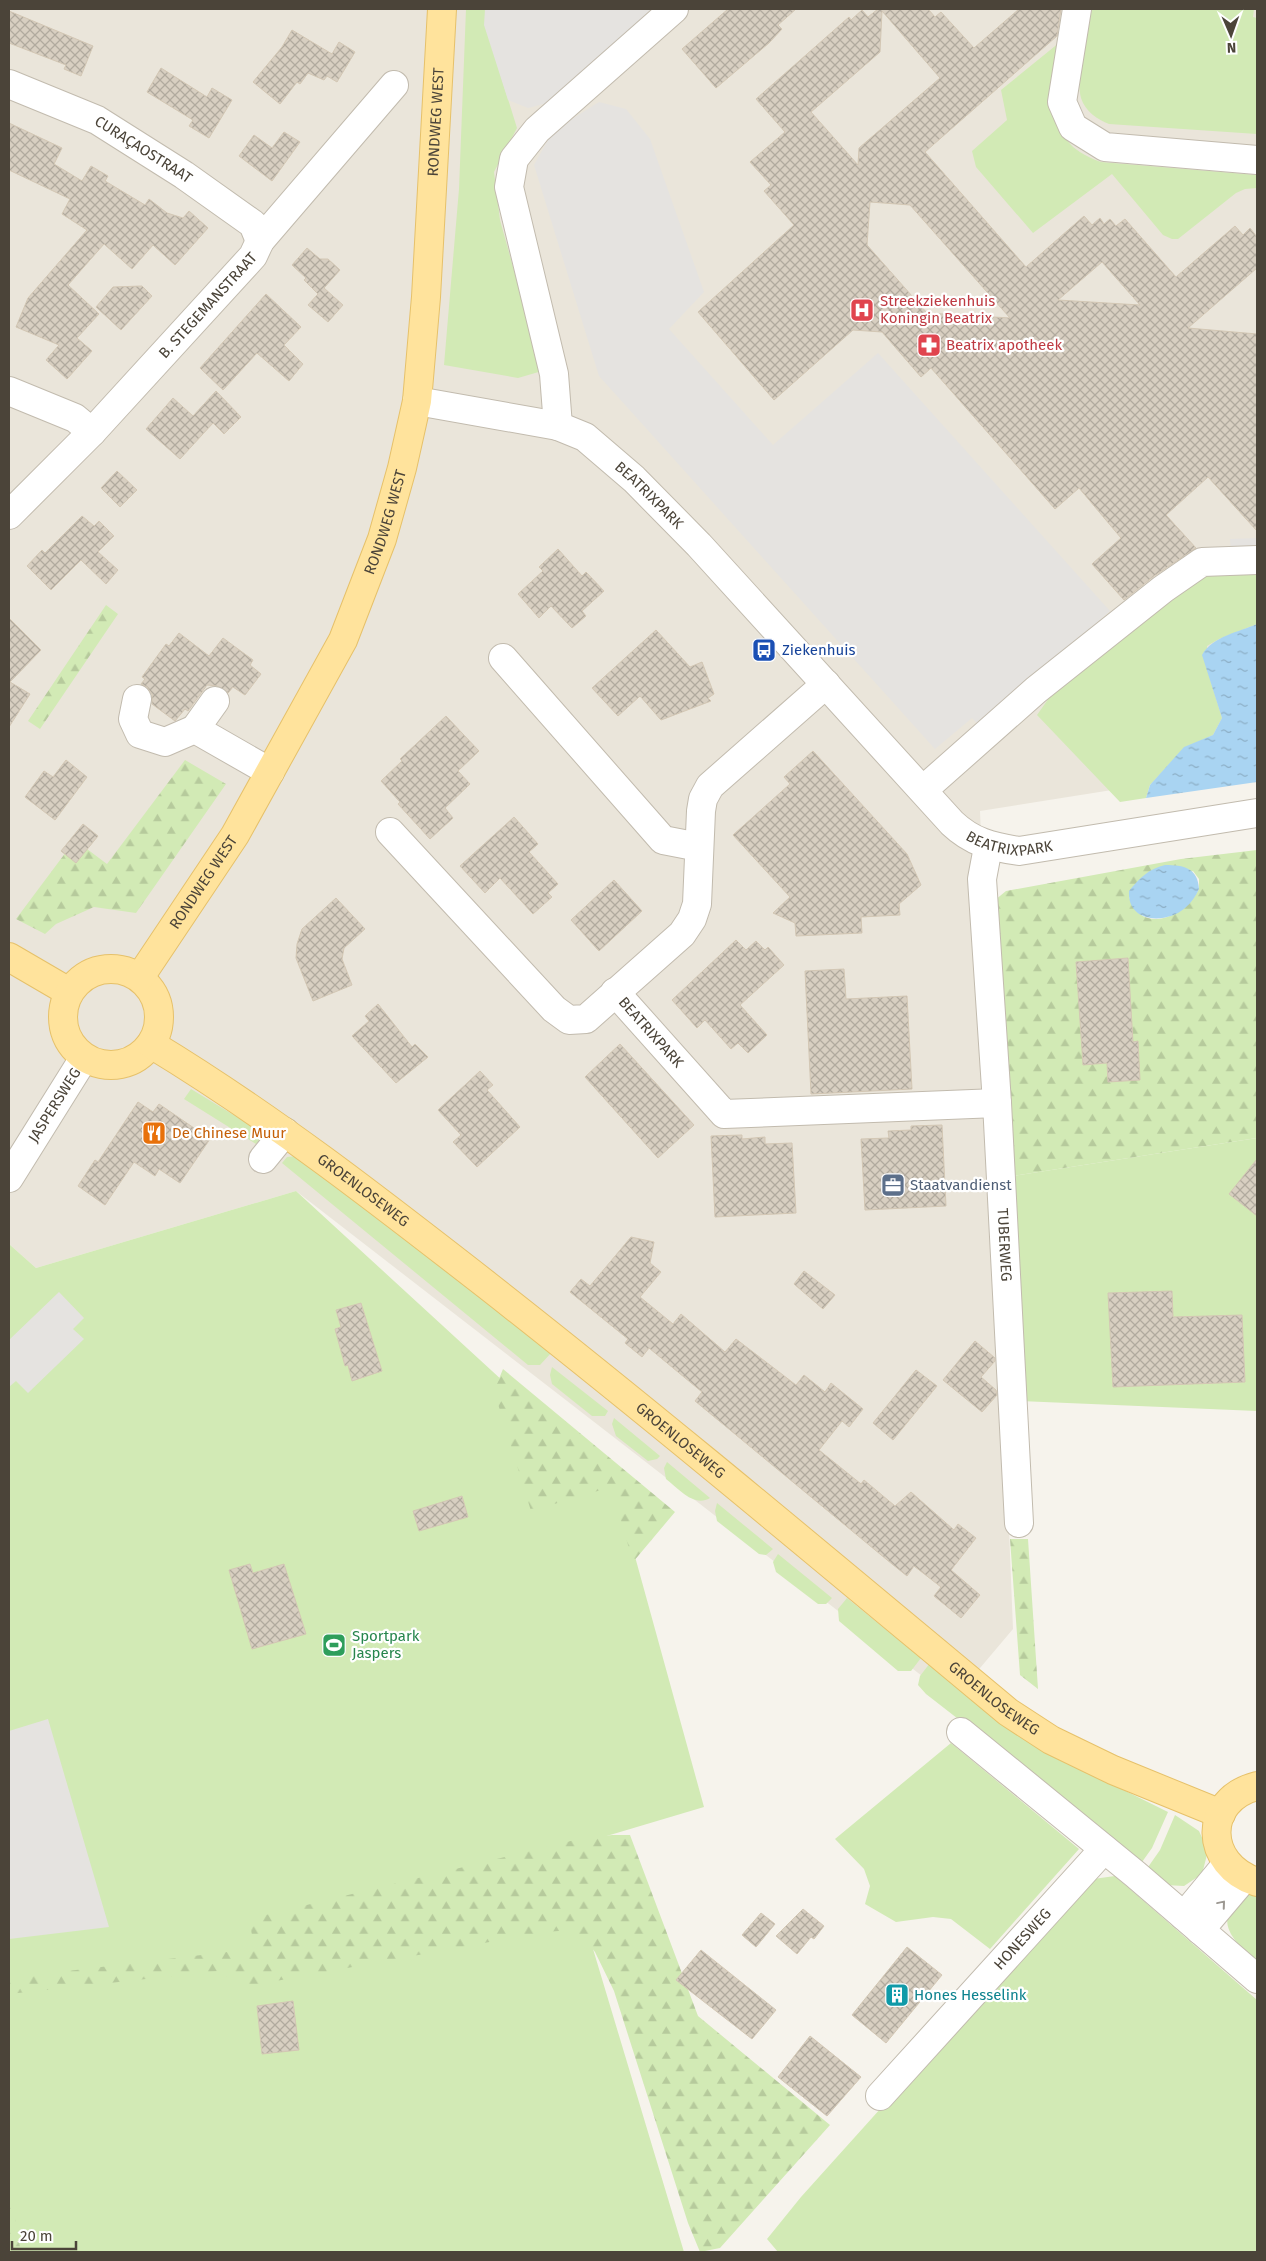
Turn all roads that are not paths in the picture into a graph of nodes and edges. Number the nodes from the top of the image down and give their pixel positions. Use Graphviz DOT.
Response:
graph roads {
  1 [pos="442,9"];
  2 [pos="674,9"];
  3 [pos="1077,9"];
  4 [pos="9,84"];
  5 [pos="394,85"];
  6 [pos="1257,160"];
  7 [pos="260,241"];
  8 [pos="9,391"];
  9 [pos="417,401"];
  10 [pos="558,426"];
  11 [pos="92,432"];
  12 [pos="9,515"];
  13 [pos="1257,560"];
  14 [pos="503,658"];
  15 [pos="826,684"];
  16 [pos="137,699"];
  17 [pos="215,701"];
  18 [pos="195,729"];
  19 [pos="270,772"];
  20 [pos="923,790"];
  21 [pos="1257,813"];
  22 [pos="390,832"];
  23 [pos="988,846"];
  24 [pos="699,848"];
  25 [pos="9,957"];
  26 [pos="140,977"];
  27 [pos="69,992"];
  28 [pos="615,992"];
  29 [pos="151,1044"];
  30 [pos="84,1058"];
  31 [pos="997,1102"];
  32 [pos="285,1132"];
  33 [pos="263,1159"];
  34 [pos="9,1178"];
  35 [pos="1020,1524"];
  36 [pos="962,1732"];
  37 [pos="1257,1786"];
  38 [pos="1221,1814"];
  39 [pos="1104,1849"];
  40 [pos="1243,1875"];
  41 [pos="1192,1923"];
  42 [pos="1257,1978"];
  43 [pos="880,2096"];
  1 -- 9 [label="main road, RONDWEG WEST"];
  2 -- 10 [label="street"];
  3 -- 6 [label="street"];
  4 -- 7 [label="street, CURAÇAOSTRAAT"];
  5 -- 7 [label="street, B. STEGEMANSTRAAT"];
  7 -- 11 [label="street, B. STEGEMANSTRAAT"];
  8 -- 11 [label="street"];
  9 -- 10 [label="street, BEATRIXPARK"];
  9 -- 19 [label="main road, RONDWEG WEST"];
  10 -- 15 [label="street, BEATRIXPARK"];
  11 -- 12 [label="street, B. STEGEMANSTRAAT"];
  13 -- 20 [label="street"];
  14 -- 24 [label="street"];
  15 -- 20 [label="street, BEATRIXPARK"];
  15 -- 24 [label="street, BEATRIXPARK"];
  16 -- 18 [label="street"];
  17 -- 18 [label="street"];
  18 -- 19 [label="street"];
  19 -- 26 [label="main road, RONDWEG WEST"];
  20 -- 23 [label="street, BEATRIXPARK"];
  21 -- 23 [label="street, BEATRIXPARK"];
  22 -- 28 [label="street, BEATRIXPARK"];
  23 -- 31 [label="street, TUBERWEG"];
  24 -- 28 [label="street, BEATRIXPARK"];
  25 -- 27 [label="main road"];
  26 -- 27 [label="main road"];
  26 -- 29 [label="main road"];
  27 -- 30 [label="main road"];
  28 -- 31 [label="street, BEATRIXPARK"];
  29 -- 30 [label="main road"];
  29 -- 32 [label="main road, GROENLOSEWEG"];
  30 -- 34 [label="street, JASPERSWEG"];
  31 -- 35 [label="street, TUBERWEG"];
  32 -- 33 [label="street"];
  32 -- 38 [label="main road, GROENLOSEWEG"];
  36 -- 39 [label="street"];
  37 -- 38 [label="main road"];
  38 -- 40 [label="main road"];
  39 -- 41 [label="street"];
  39 -- 43 [label="street, HONESWEG"];
  40 -- 41 [label="street"];
  41 -- 42 [label="street"];
}
